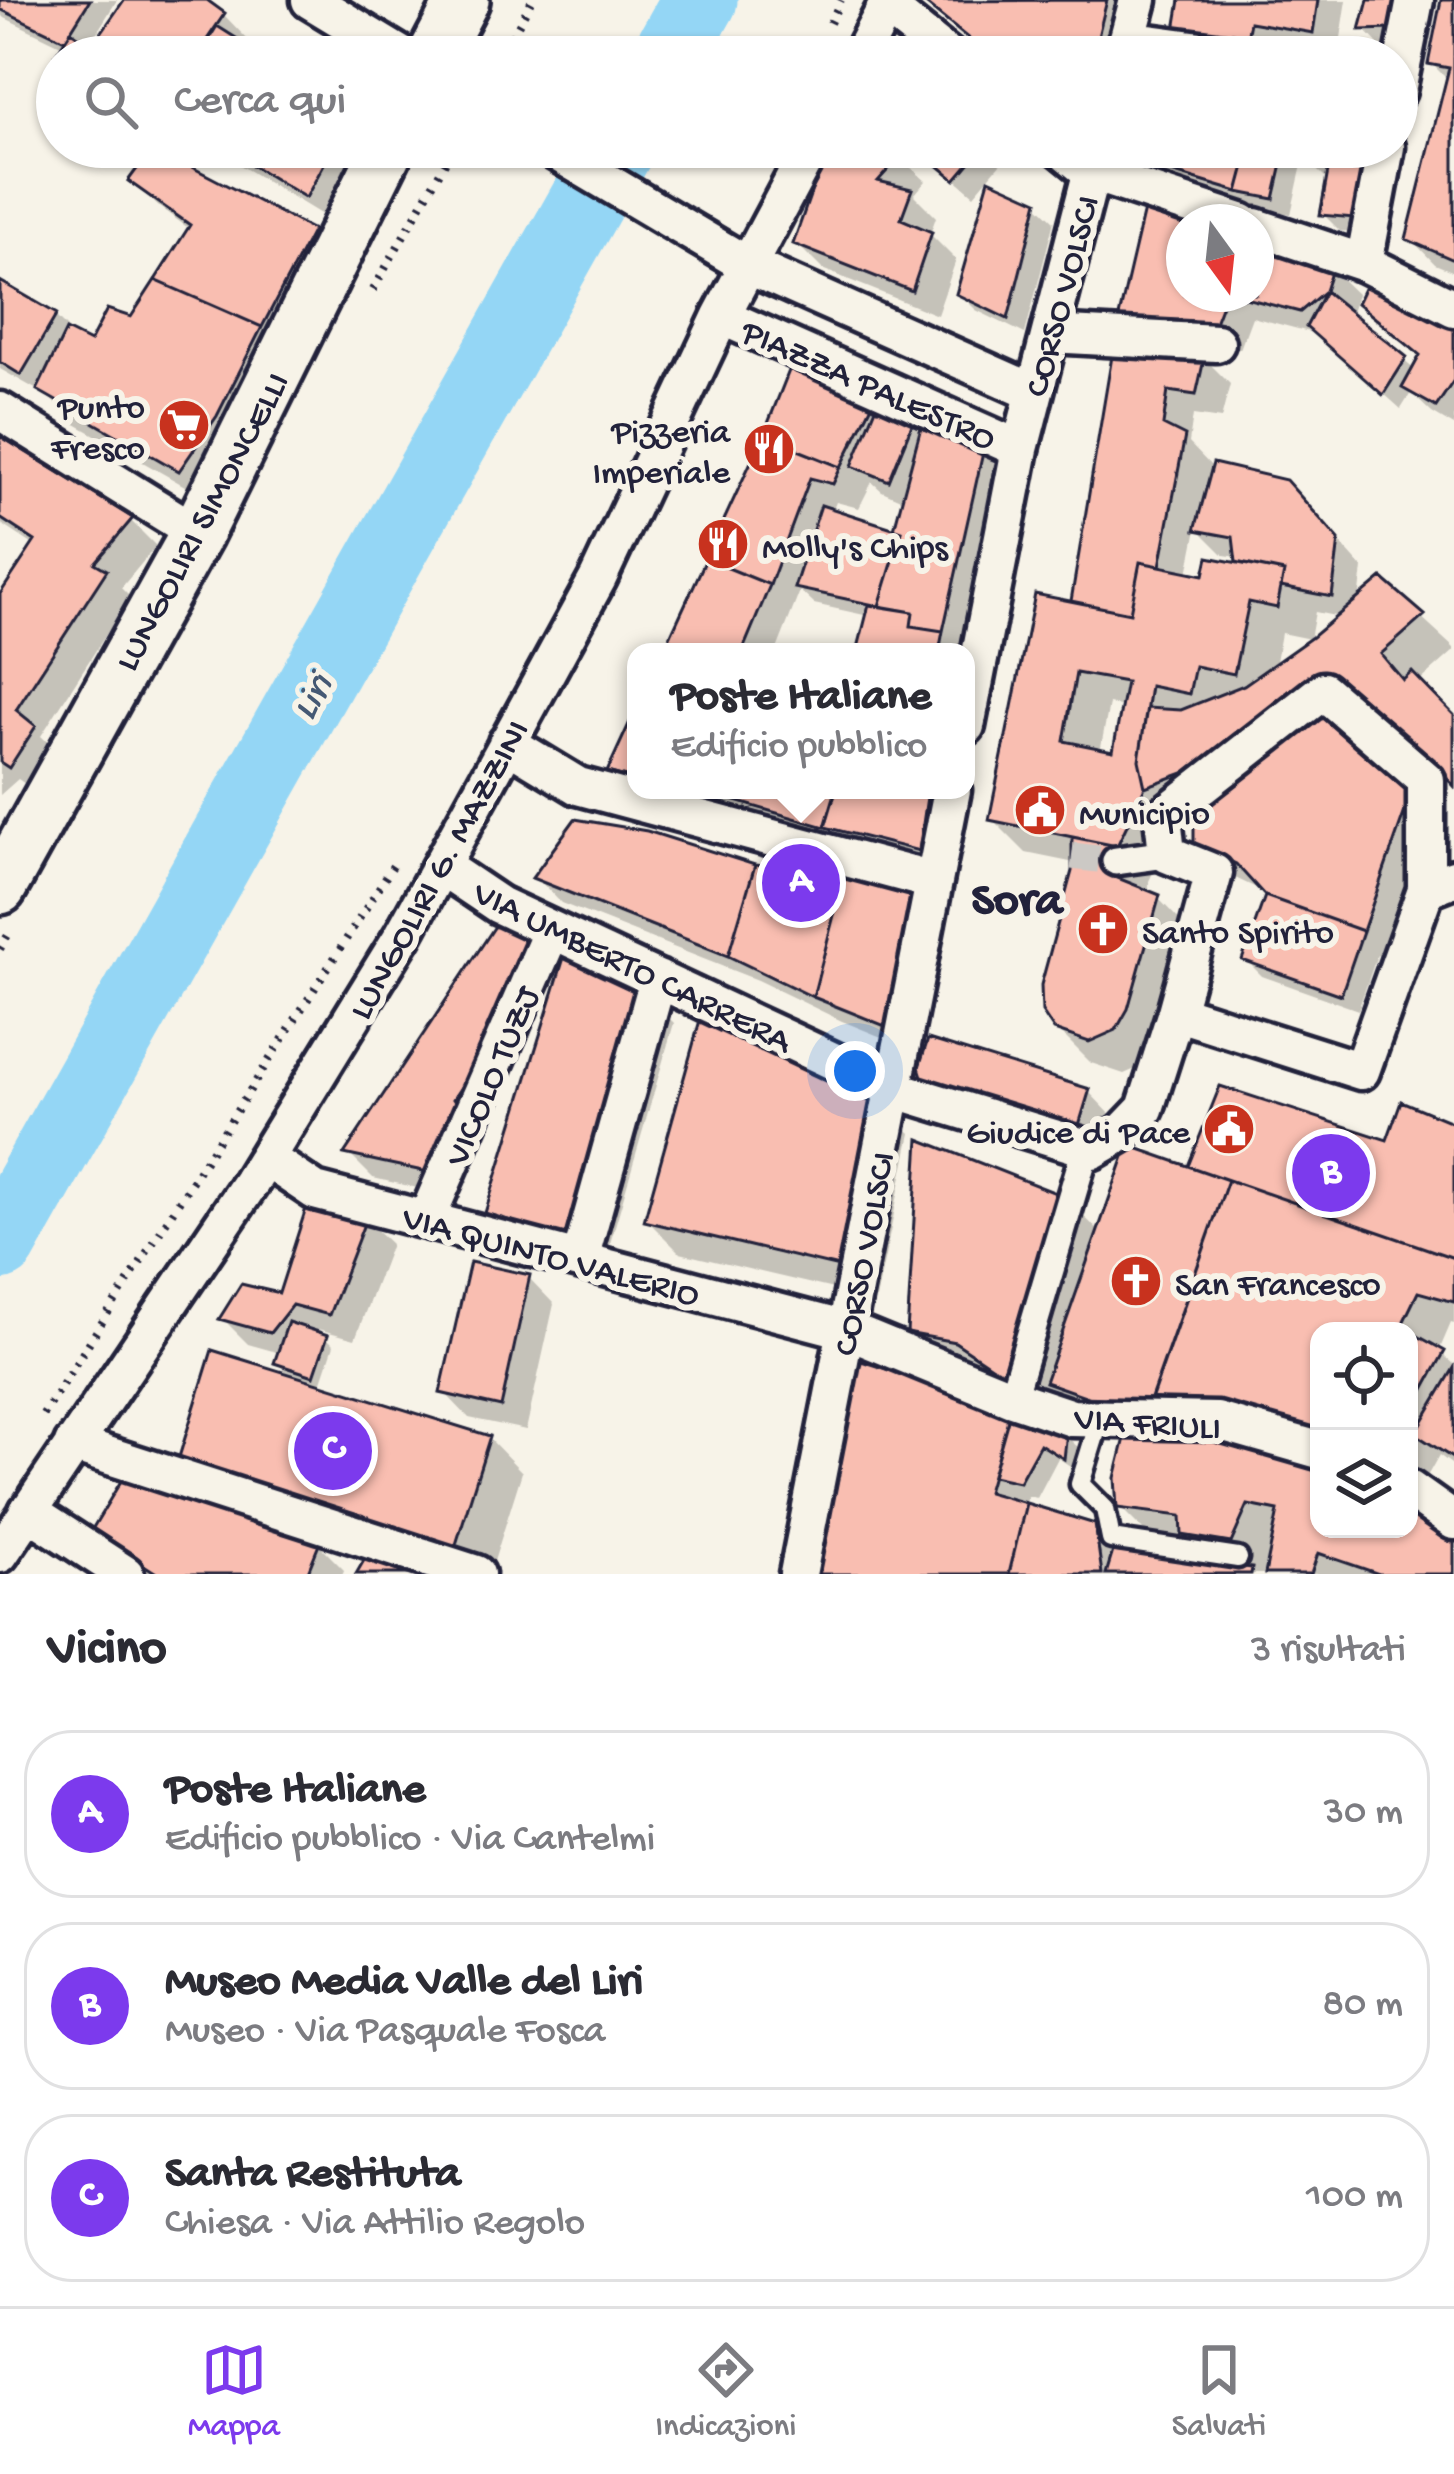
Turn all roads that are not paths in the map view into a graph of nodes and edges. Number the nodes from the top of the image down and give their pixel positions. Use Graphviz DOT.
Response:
graph roads {
  1 [pos="310,0"];
  2 [pos="463,0"];
  3 [pos="1138,0"];
  4 [pos="1415,0"];
  5 [pos="888,3"];
  6 [pos="369,36"];
  7 [pos="445,36"];
  8 [pos="871,36"];
  9 [pos="925,36"];
  10 [pos="1128,36"];
  11 [pos="1408,36"];
  12 [pos="378,168"];
  13 [pos="584,168"];
  14 [pos="800,168"];
  15 [pos="1093,168"];
  16 [pos="1114,168"];
  17 [pos="1382,168"];
  18 [pos="1198,204"];
  19 [pos="1274,233"];
  20 [pos="1364,262"];
  21 [pos="747,265"];
  22 [pos="1454,308"];
  23 [pos="721,316"];
  24 [pos="1050,334"];
  25 [pos="1216,343"];
  26 [pos="1033,392"];
  27 [pos="0,411"];
  28 [pos="1020,449"];
  29 [pos="196,533"];
  30 [pos="975,663"];
  31 [pos="507,743"];
  32 [pos="627,793"];
  33 [pos="950,799"];
  34 [pos="670,800"];
  35 [pos="1166,854"];
  36 [pos="1116,861"];
  37 [pos="441,866"];
  38 [pos="933,881"];
  39 [pos="1440,884"];
  40 [pos="0,888"];
  41 [pos="553,930"];
  42 [pos="658,979"];
  43 [pos="1176,1012"];
  44 [pos="893,1089"];
  45 [pos="1086,1148"];
  46 [pos="266,1158"];
  47 [pos="426,1220"];
  48 [pos="580,1259"];
  49 [pos="846,1330"];
  50 [pos="1012,1398"];
  51 [pos="1100,1419"];
  52 [pos="73,1444"];
  53 [pos="1310,1447"];
  54 [pos="1418,1495"];
  55 [pos="28,1511"];
  56 [pos="1454,1521"];
  57 [pos="0,1554"];
  58 [pos="1238,1558"];
  59 [pos="485,1570"];
  60 [pos="125,1574"];
  61 [pos="798,1574"];
  1 -- 6 [label="street"];
  2 -- 7 [label="main road"];
  3 -- 10 [label="street"];
  4 -- 11 [label="street"];
  5 -- 8 [label="street"];
  5 -- 9 [label="street"];
  12 -- 29 [label="main road, LUNGOLIRI SIMONCELLI"];
  13 -- 21 [label="street, PIAZZA PALESTRO"];
  14 -- 21 [label="street, LUNGOLIRI G. MAZZINI"];
  15 -- 24 [label="street, CORSO VOLSCI"];
  16 -- 18 [label="street"];
  17 -- 20 [label="street"];
  19 -- 20 [label="street"];
  20 -- 22 [label="street"];
  21 -- 23 [label="street, LUNGOLIRI G. MAZZINI"];
  21 -- 26 [label="street, PIAZZA PALESTRO"];
  23 -- 28 [label="street, PIAZZA PALESTRO"];
  23 -- 31 [label="street, LUNGOLIRI G. MAZZINI"];
  24 -- 25 [label="street"];
  24 -- 26 [label="street, CORSO VOLSCI"];
  26 -- 28 [label="street, CORSO VOLSCI"];
  27 -- 29 [label="street"];
  28 -- 30 [label="street, CORSO VOLSCI"];
  29 -- 40 [label="main road, LUNGOLIRI SIMONCELLI"];
  31 -- 32 [label="street"];
  31 -- 37 [label="street, LUNGOLIRI G. MAZZINI"];
  33 -- 38 [label="street, CORSO VOLSCI"];
  34 -- 38 [label="street"];
  35 -- 36 [label="street"];
  35 -- 39 [label="street"];
  35 -- 43 [label="street"];
  37 -- 41 [label="street, VIA UMBERTO CARRERA"];
  37 -- 46 [label="street, LUNGOLIRI G. MAZZINI"];
  38 -- 44 [label="street, CORSO VOLSCI"];
  39 -- 43 [label="street"];
  41 -- 42 [label="street, VIA UMBERTO CARRERA"];
  41 -- 47 [label="street, VICOLO TUZJ"];
  42 -- 44 [label="street, VIA UMBERTO CARRERA"];
  42 -- 48 [label="street"];
  43 -- 45 [label="street"];
  44 -- 45 [label="street, VIA UMBERTO CARRERA"];
  44 -- 49 [label="street, CORSO VOLSCI"];
  45 -- 50 [label="street"];
  46 -- 47 [label="street, VIA QUINTO VALERIO"];
  46 -- 52 [label="street, LUNGOLIRI G. MAZZINI"];
  47 -- 48 [label="street, VIA QUINTO VALERIO"];
  48 -- 49 [label="street, VIA QUINTO VALERIO"];
  49 -- 50 [label="street, VIA FRIULI"];
  49 -- 61 [label="street, CORSO VOLSCI"];
  50 -- 51 [label="street, VIA FRIULI"];
  51 -- 53 [label="street, VIA FRIULI"];
  51 -- 58 [label="lane"];
  52 -- 55 [label="street, LUNGOLIRI G. MAZZINI"];
  52 -- 59 [label="street"];
  54 -- 56 [label="street"];
  55 -- 57 [label="street, LUNGOLIRI G. MAZZINI"];
  55 -- 60 [label="street"];
}
